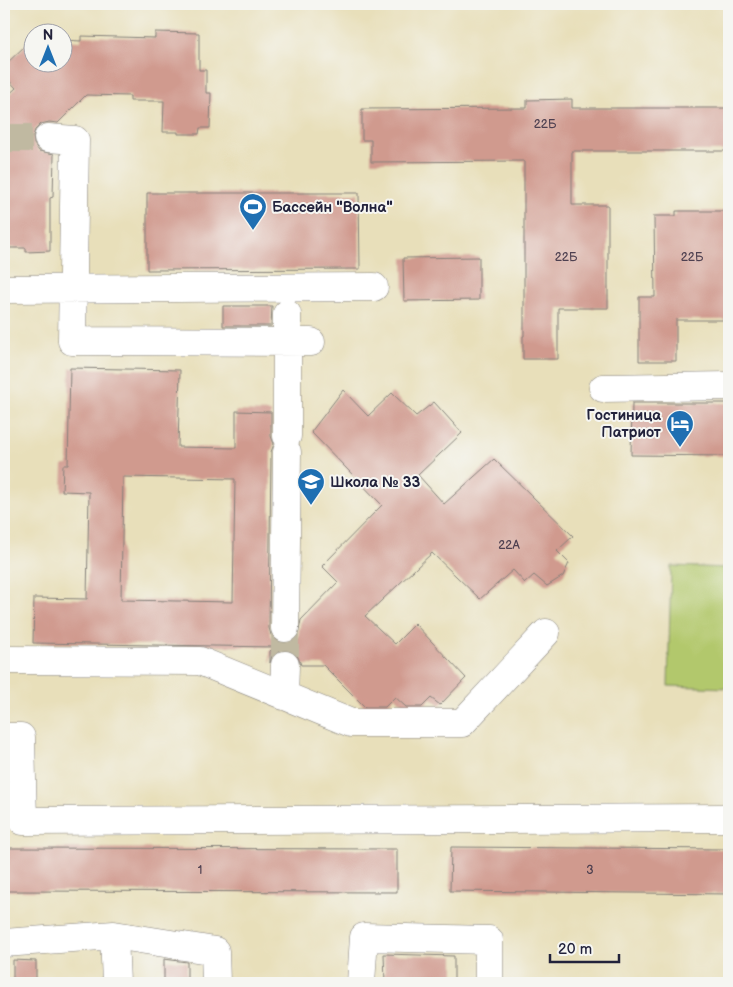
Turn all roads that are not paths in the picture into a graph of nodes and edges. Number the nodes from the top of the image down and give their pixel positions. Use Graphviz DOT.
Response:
graph roads {
  1 [pos="48,138"];
  2 [pos="374,287"];
  3 [pos="4,289"];
  4 [pos="73,289"];
  5 [pos="287,314"];
  6 [pos="299,342"];
  7 [pos="729,386"];
  8 [pos="604,388"];
  9 [pos="285,628"];
  10 [pos="546,633"];
  11 [pos="4,660"];
  12 [pos="285,665"];
  13 [pos="284,696"];
  14 [pos="4,737"];
  15 [pos="729,818"];
  16 [pos="114,935"];
  17 [pos="4,943"];
  18 [pos="116,983"];
  19 [pos="216,983"];
  20 [pos="361,983"];
  21 [pos="489,983"];
  1 -- 4 [label="lane"];
  2 -- 4 [label="lane"];
  3 -- 4 [label="lane"];
  4 -- 6 [label="lane"];
  5 -- 6 [label="lane"];
  6 -- 9 [label="lane"];
  7 -- 8 [label="lane"];
  10 -- 13 [label="lane"];
  11 -- 13 [label="lane"];
  12 -- 13 [label="lane"];
  14 -- 15 [label="lane"];
  16 -- 17 [label="lane"];
  16 -- 18 [label="lane"];
  16 -- 19 [label="lane"];
  20 -- 21 [label="lane"];
}
